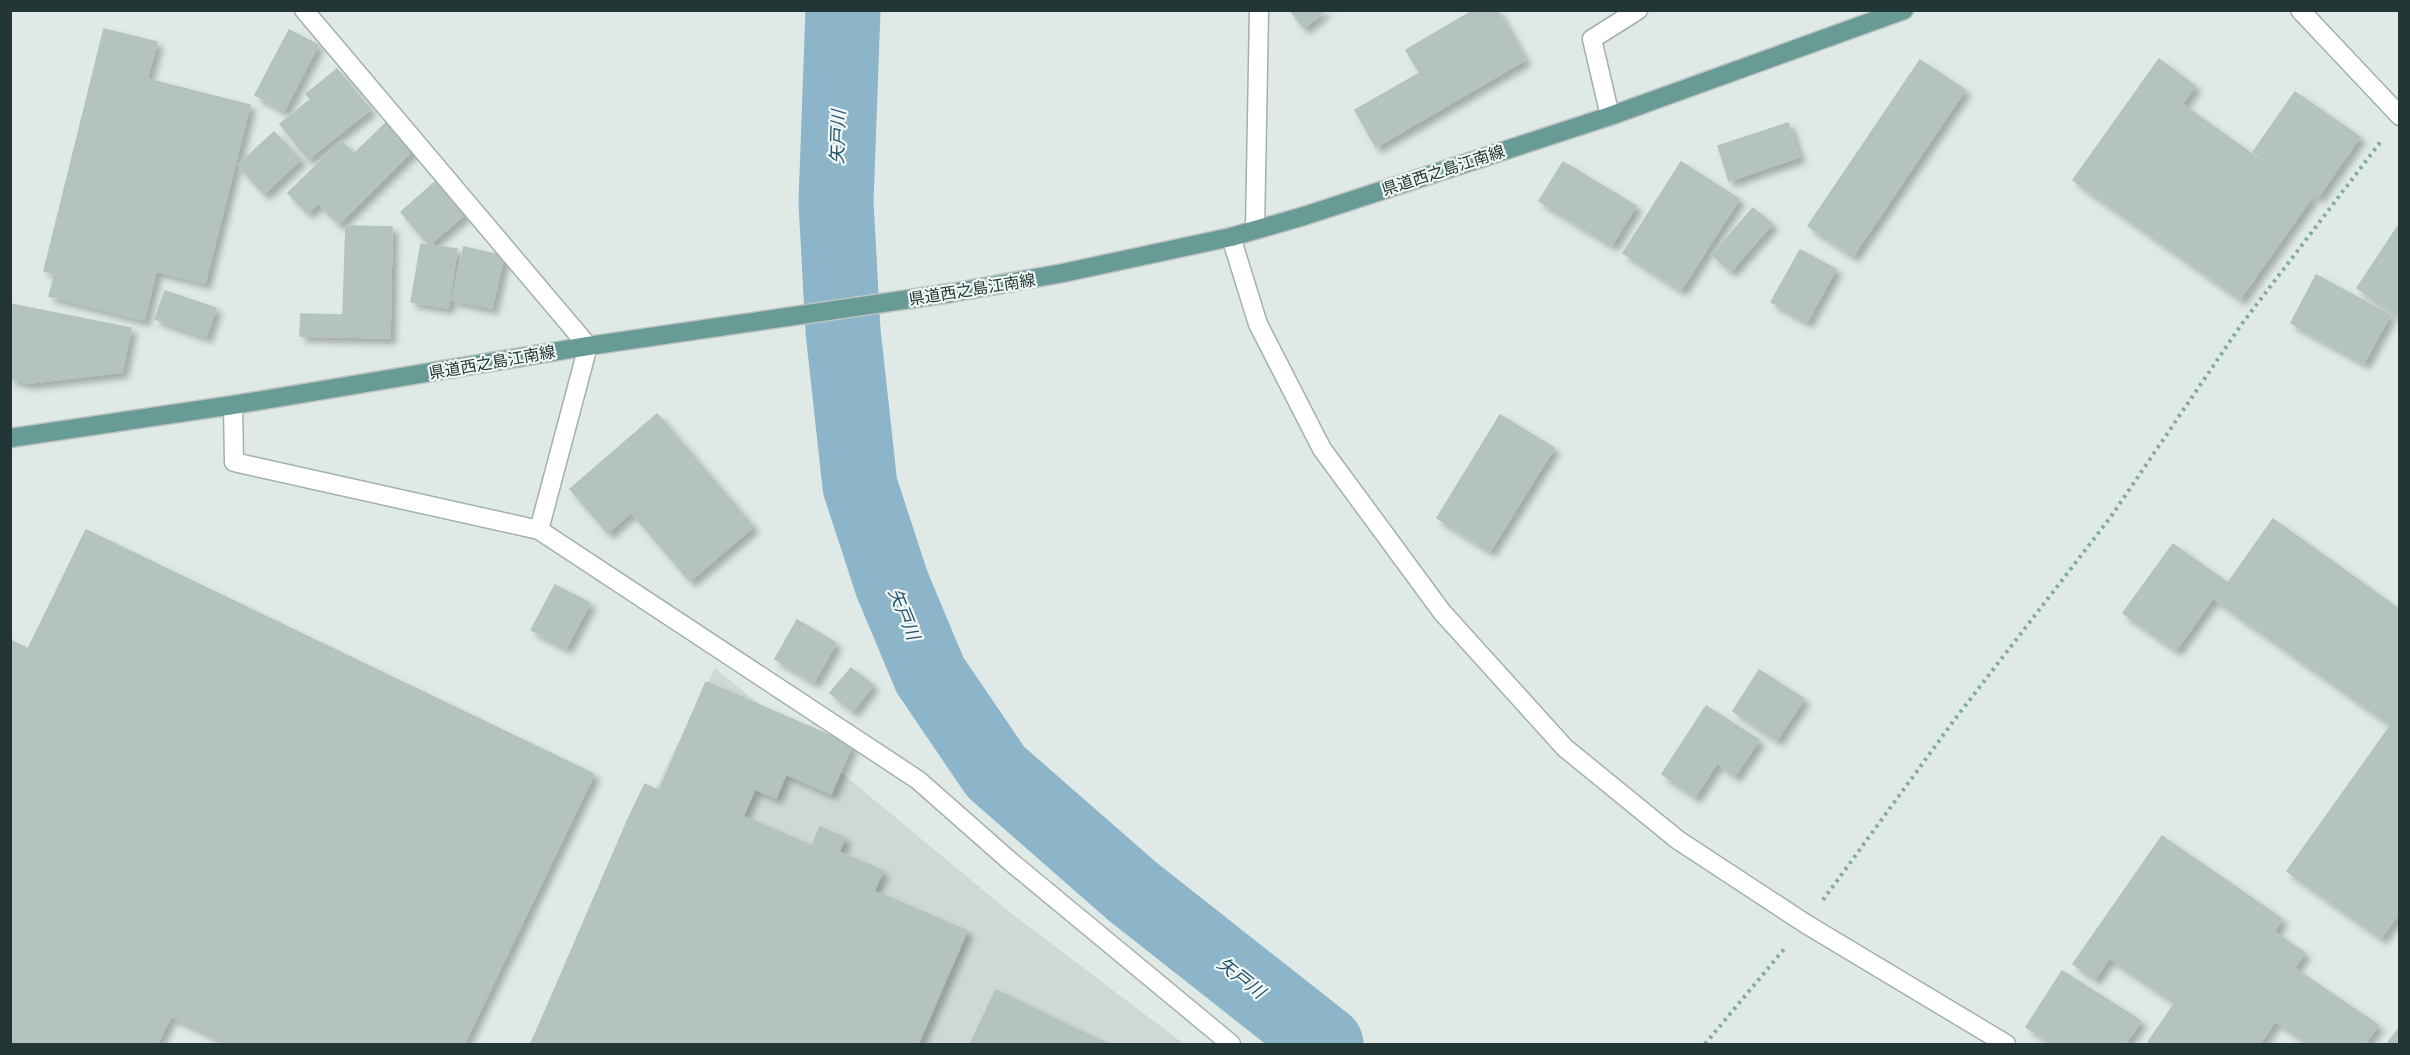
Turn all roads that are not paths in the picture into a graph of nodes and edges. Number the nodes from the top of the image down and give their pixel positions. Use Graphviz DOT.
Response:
graph roads {
  1 [pos="304,10"];
  2 [pos="1259,10"];
  3 [pos="1638,10"];
  4 [pos="1904,10"];
  5 [pos="2300,10"];
  6 [pos="1610,116"];
  7 [pos="2400,116"];
  8 [pos="1255,230"];
  9 [pos="1231,237"];
  10 [pos="588,346"];
  11 [pos="232,405"];
  12 [pos="10,438"];
  13 [pos="539,530"];
  14 [pos="1231,1044"];
  15 [pos="2006,1044"];
  1 -- 10 [label="street"];
  2 -- 8 [label="street"];
  3 -- 6 [label="street"];
  4 -- 6 [label="main road, 県道西之島江南線"];
  5 -- 7 [label="street"];
  6 -- 8 [label="main road, 県道西之島江南線"];
  8 -- 9 [label="main road, 県道西之島江南線"];
  9 -- 10 [label="main road, 県道西之島江南線"];
  9 -- 15 [label="street"];
  10 -- 11 [label="main road, 県道西之島江南線"];
  10 -- 13 [label="street"];
  11 -- 12 [label="main road, 県道西之島江南線"];
  11 -- 13 [label="street"];
  13 -- 14 [label="street"];
}
